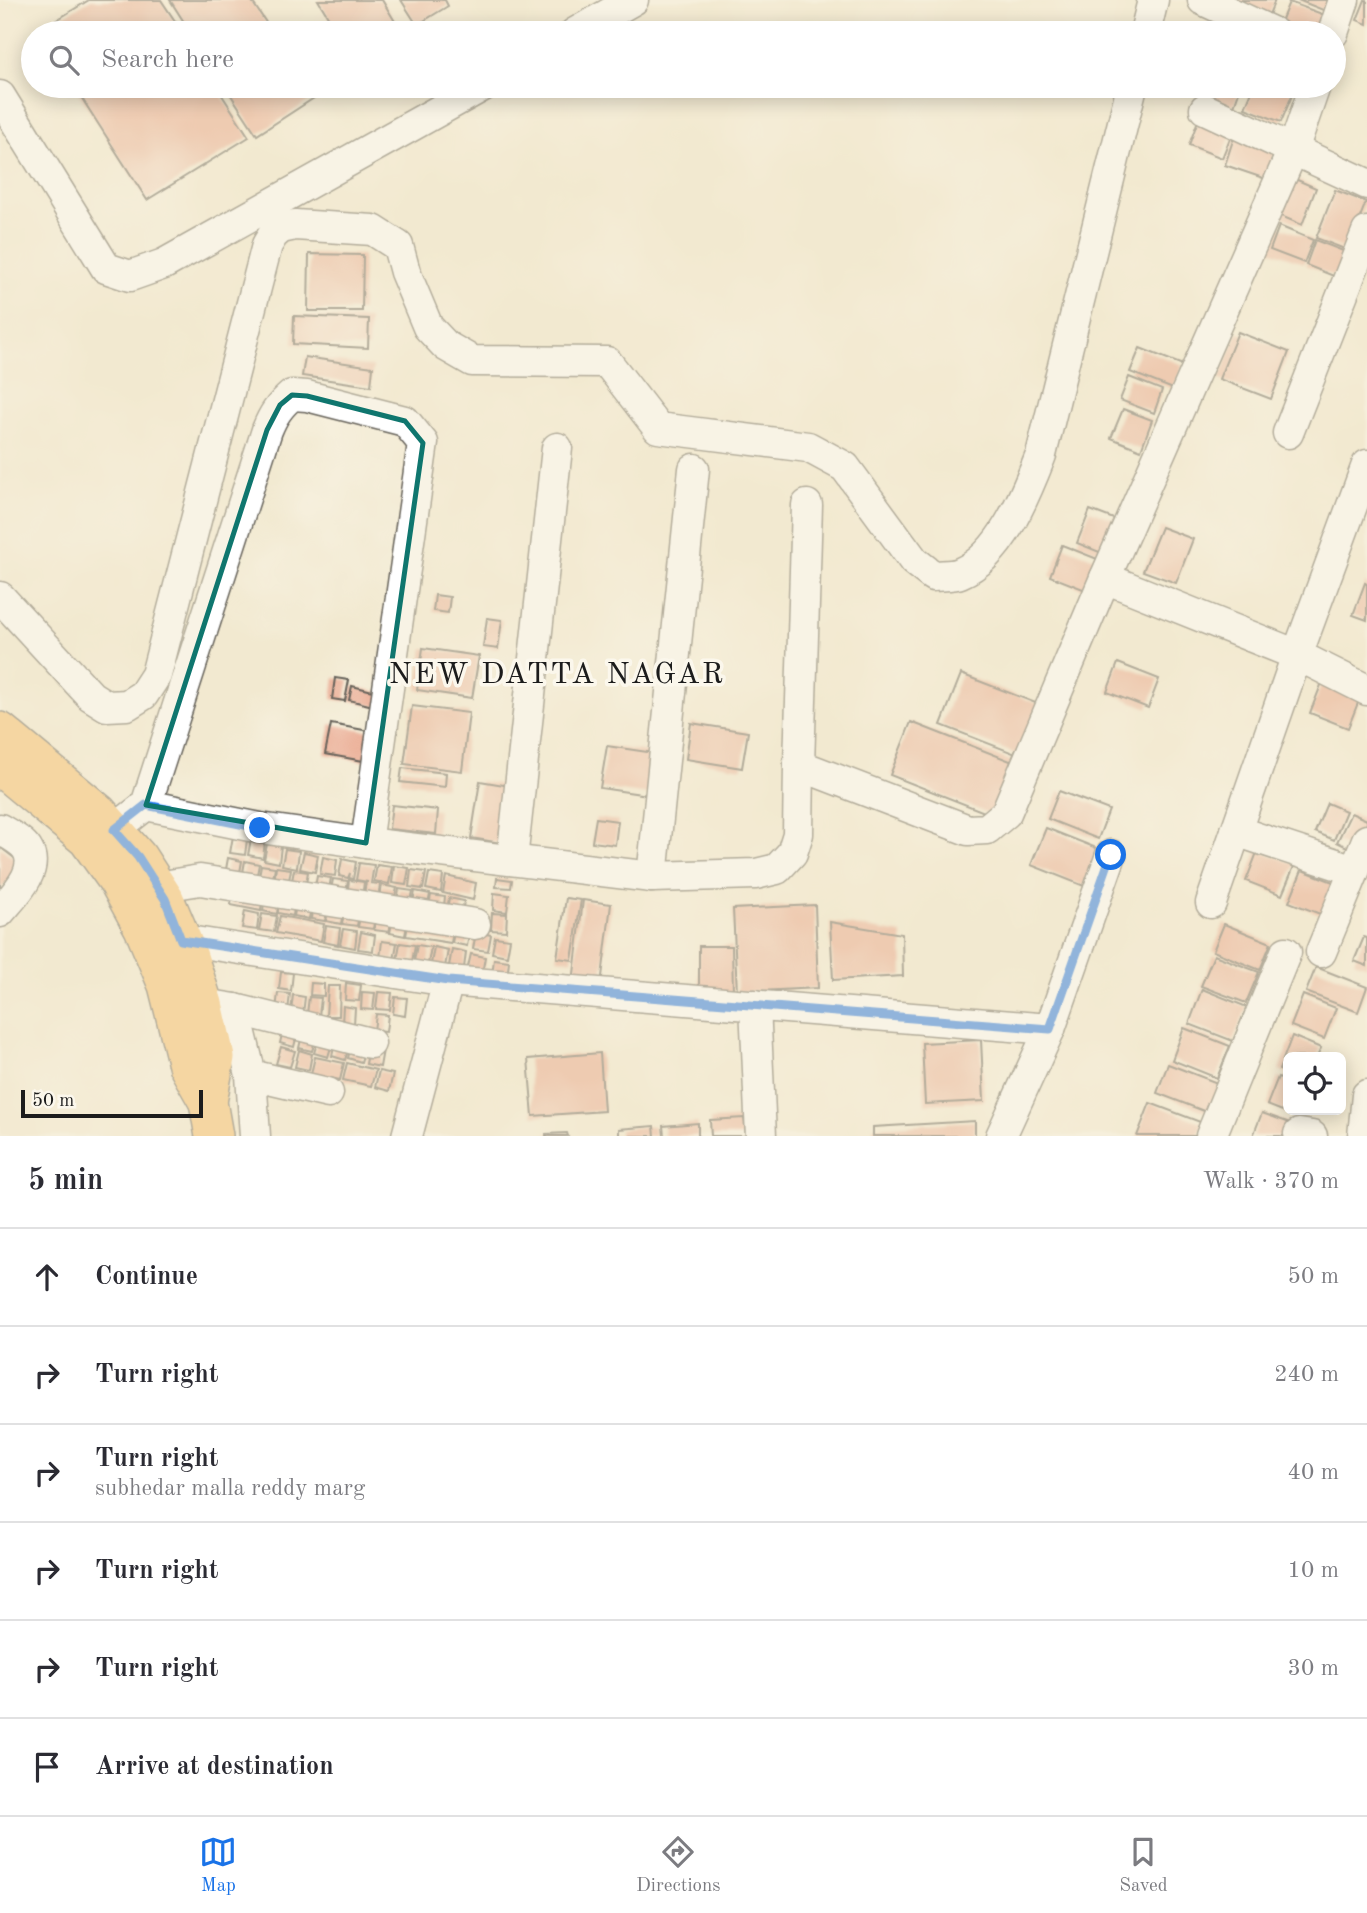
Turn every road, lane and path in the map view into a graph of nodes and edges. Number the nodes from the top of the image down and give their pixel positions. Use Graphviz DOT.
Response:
graph roads {
  1 [pos="634,0"];
  2 [pos="1203,0"];
  3 [pos="1343,0"];
  4 [pos="1147,1"];
  5 [pos="596,21"];
  6 [pos="1146,21"];
  7 [pos="1249,21"];
  8 [pos="1337,21"];
  9 [pos="0,96"];
  10 [pos="461,98"];
  11 [pos="1129,98"];
  12 [pos="1311,98"];
  13 [pos="1205,109"];
  14 [pos="1293,150"];
  15 [pos="1367,184"];
  16 [pos="1367,232"];
  17 [pos="1288,433"];
  18 [pos="557,448"];
  19 [pos="1367,465"];
  20 [pos="694,469"];
  21 [pos="807,505"];
  22 [pos="1105,578"];
  23 [pos="0,597"];
  24 [pos="1297,655"];
  25 [pos="1367,690"];
  26 [pos="0,730"];
  27 [pos="799,765"];
  28 [pos="0,767"];
  29 [pos="146,805"];
  30 [pos="0,829"];
  31 [pos="114,830"];
  32 [pos="1236,831"];
  33 [pos="1367,840"];
  34 [pos="366,843"];
  35 [pos="1111,855"];
  36 [pos="512,860"];
  37 [pos="1354,870"];
  38 [pos="652,877"];
  39 [pos="157,887"];
  40 [pos="1211,904"];
  41 [pos="0,912"];
  42 [pos="475,924"];
  43 [pos="181,940"];
  44 [pos="1286,952"];
  45 [pos="1321,952"];
  46 [pos="448,981"];
  47 [pos="220,1006"];
  48 [pos="754,1006"];
  49 [pos="1050,1029"];
  50 [pos="370,1043"];
  51 [pos="251,1075"];
  52 [pos="328,1093"];
  53 [pos="1367,1096"];
  54 [pos="211,1119"];
  55 [pos="255,1136"];
  56 [pos="407,1136"];
  57 [pos="761,1136"];
  58 [pos="1001,1136"];
  59 [pos="1211,1136"];
  60 [pos="1363,1136"];
  1 -- 5 [label="street"];
  2 -- 7 [label="street"];
  3 -- 8 [label="street"];
  4 -- 6 [label="street"];
  9 -- 10 [label="street"];
  11 -- 23 [label="street"];
  12 -- 14 [label="street"];
  13 -- 14 [label="street"];
  14 -- 15 [label="street"];
  14 -- 22 [label="street"];
  16 -- 17 [label="street"];
  18 -- 36 [label="street"];
  19 -- 24 [label="street"];
  20 -- 38 [label="street"];
  21 -- 27 [label="street"];
  22 -- 24 [label="street"];
  22 -- 27 [label="street"];
  24 -- 25 [label="street"];
  24 -- 32 [label="street"];
  26 -- 31 [label="main road"];
  27 -- 38 [label="street"];
  28 -- 54 [label="main road"];
  29 -- 31 [label="street"];
  29 -- 34 [label="street"];
  29 -- 34 [label="street"];
  30 -- 41 [label="street"];
  31 -- 39 [label="main road"];
  32 -- 37 [label="street"];
  32 -- 40 [label="street"];
  33 -- 37 [label="street"];
  34 -- 36 [label="street"];
  35 -- 49 [label="street"];
  36 -- 38 [label="street"];
  37 -- 45 [label="street"];
  39 -- 42 [label="street"];
  39 -- 43 [label="main road"];
  43 -- 46 [label="street"];
  43 -- 47 [label="main road"];
  44 -- 59 [label="street"];
  46 -- 48 [label="street"];
  46 -- 56 [label="street"];
  47 -- 50 [label="street"];
  47 -- 51 [label="street"];
  47 -- 54 [label="main road"];
  48 -- 49 [label="street"];
  48 -- 57 [label="street"];
  49 -- 58 [label="street"];
  51 -- 52 [label="street"];
  51 -- 55 [label="street"];
  53 -- 60 [label="street"];
}
